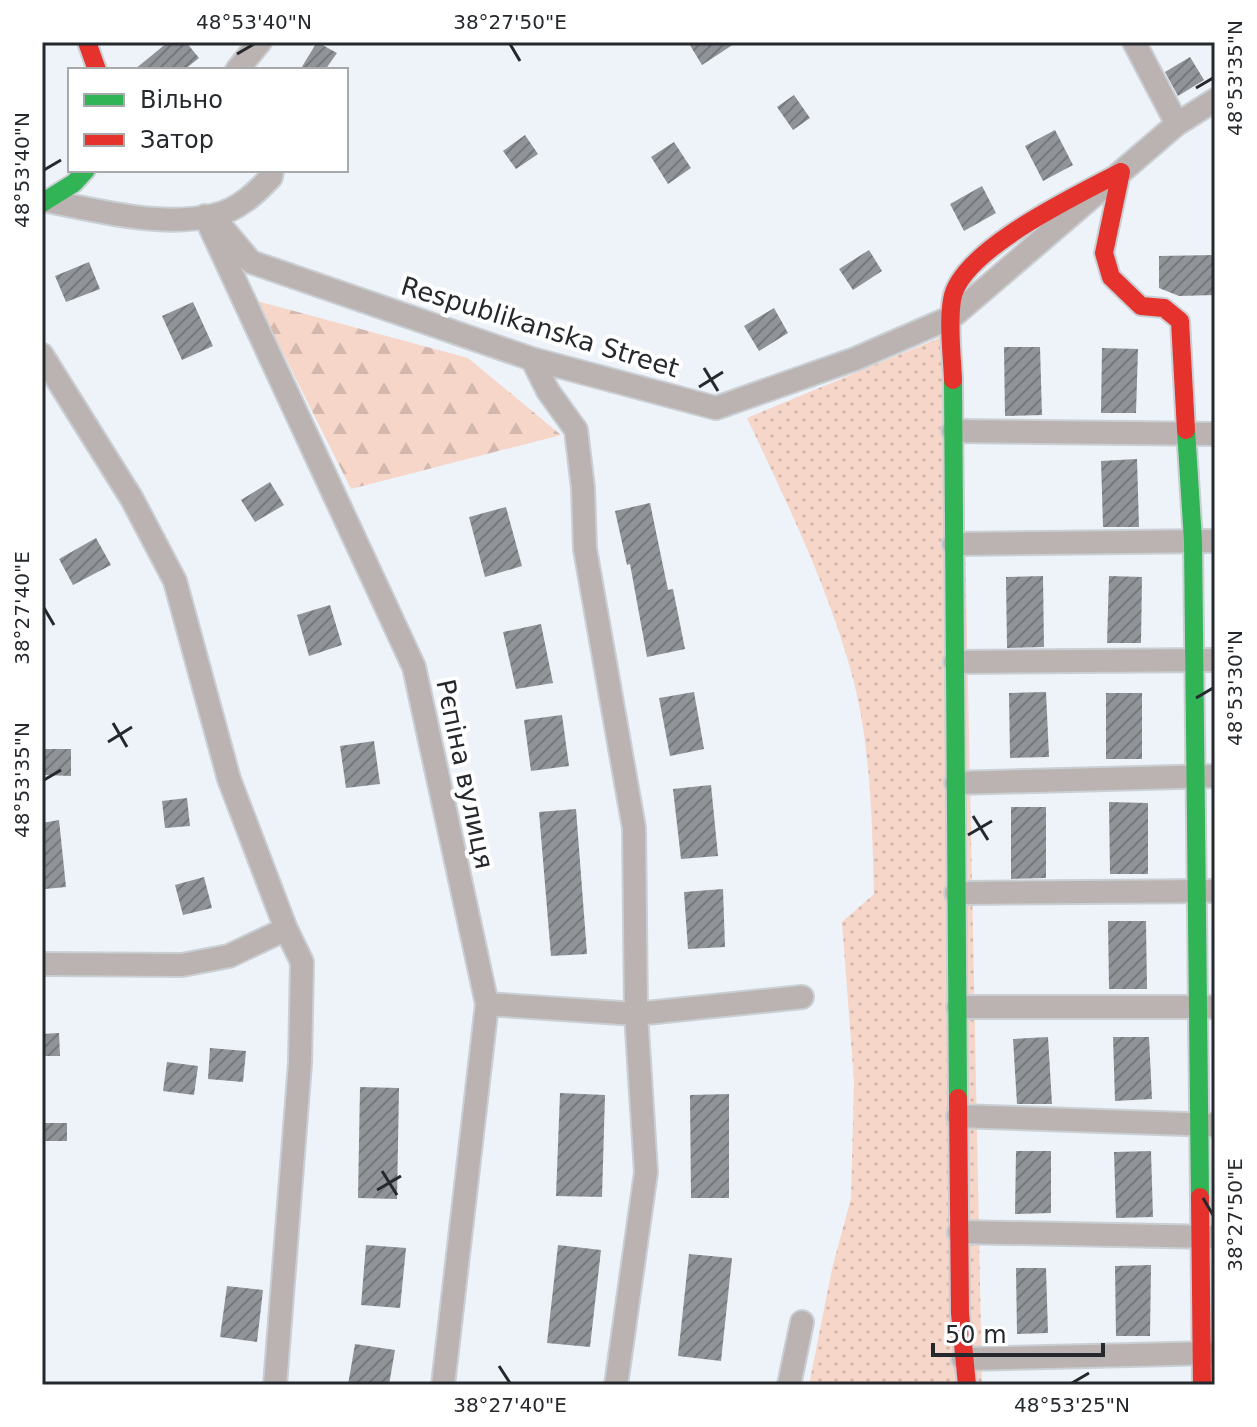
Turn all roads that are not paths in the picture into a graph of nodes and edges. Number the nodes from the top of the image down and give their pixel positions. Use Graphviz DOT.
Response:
graph roads {
  1 [pos="87,42"];
  2 [pos="260,42"];
  3 [pos="1134,42"];
  4 [pos="96,68"];
  5 [pos="239,68"];
  6 [pos="1215,100"];
  7 [pos="1177,124"];
  8 [pos="84,172"];
  9 [pos="105,172"];
  10 [pos="272,172"];
  11 [pos="1121,172"];
  12 [pos="45,202"];
  13 [pos="209,216"];
  14 [pos="952,317"];
  15 [pos="42,355"];
  16 [pos="532,359"];
  17 [pos="953,431"];
  18 [pos="1189,434"];
  19 [pos="1215,434"];
  20 [pos="1204,541"];
  21 [pos="954,544"];
  22 [pos="1192,660"];
  23 [pos="1215,660"];
  24 [pos="955,662"];
  25 [pos="1205,776"];
  26 [pos="956,783"];
  27 [pos="1207,891"];
  28 [pos="956,893"];
  29 [pos="286,929"];
  30 [pos="42,964"];
  31 [pos="802,997"];
  32 [pos="487,1004"];
  33 [pos="958,1007"];
  34 [pos="1206,1007"];
  35 [pos="636,1014"];
  36 [pos="958,1116"];
  37 [pos="1206,1125"];
  38 [pos="959,1232"];
  39 [pos="1209,1237"];
  40 [pos="802,1322"];
  41 [pos="1209,1353"];
  42 [pos="963,1359"];
  43 [pos="275,1385"];
  44 [pos="443,1385"];
  45 [pos="616,1385"];
  46 [pos="789,1385"];
  47 [pos="967,1385"];
  48 [pos="1202,1385"];
  1 -- 4 [label="street"];
  2 -- 5 [label="street"];
  3 -- 7 [label="street"];
  6 -- 7 [label="street, Respublikanska Street"];
  7 -- 11 [label="street, Respublikanska Street"];
  8 -- 12 [label="street"];
  9 -- 12 [label="street"];
  10 -- 13 [label="street"];
  11 -- 14 [label="street, Respublikanska Street"];
  11 -- 18 [label="street"];
  12 -- 13 [label="street"];
  13 -- 16 [label="street, Respublikanska Street"];
  13 -- 32 [label="street, Рєпіна вулиця"];
  14 -- 16 [label="street, Respublikanska Street"];
  14 -- 17 [label="street"];
  15 -- 29 [label="street"];
  16 -- 35 [label="street"];
  17 -- 18 [label="street"];
  17 -- 21 [label="street"];
  18 -- 19 [label="street"];
  18 -- 20 [label="street"];
  20 -- 21 [label="street"];
  20 -- 22 [label="street"];
  21 -- 24 [label="street"];
  22 -- 23 [label="street"];
  22 -- 24 [label="street"];
  22 -- 25 [label="street"];
  24 -- 26 [label="street"];
  25 -- 26 [label="street"];
  25 -- 27 [label="street"];
  26 -- 28 [label="street"];
  27 -- 28 [label="street"];
  27 -- 34 [label="street"];
  28 -- 33 [label="street"];
  29 -- 30 [label="street"];
  29 -- 43 [label="street"];
  31 -- 35 [label="street"];
  32 -- 35 [label="street"];
  32 -- 44 [label="street, Рєпіна вулиця"];
  33 -- 34 [label="street"];
  33 -- 36 [label="street"];
  34 -- 37 [label="street"];
  35 -- 45 [label="street"];
  36 -- 37 [label="street"];
  36 -- 38 [label="street"];
  37 -- 39 [label="street"];
  38 -- 39 [label="street"];
  38 -- 42 [label="street"];
  39 -- 41 [label="street"];
  40 -- 46 [label="street"];
  41 -- 42 [label="street"];
  41 -- 48 [label="street"];
  42 -- 47 [label="street"];
}
